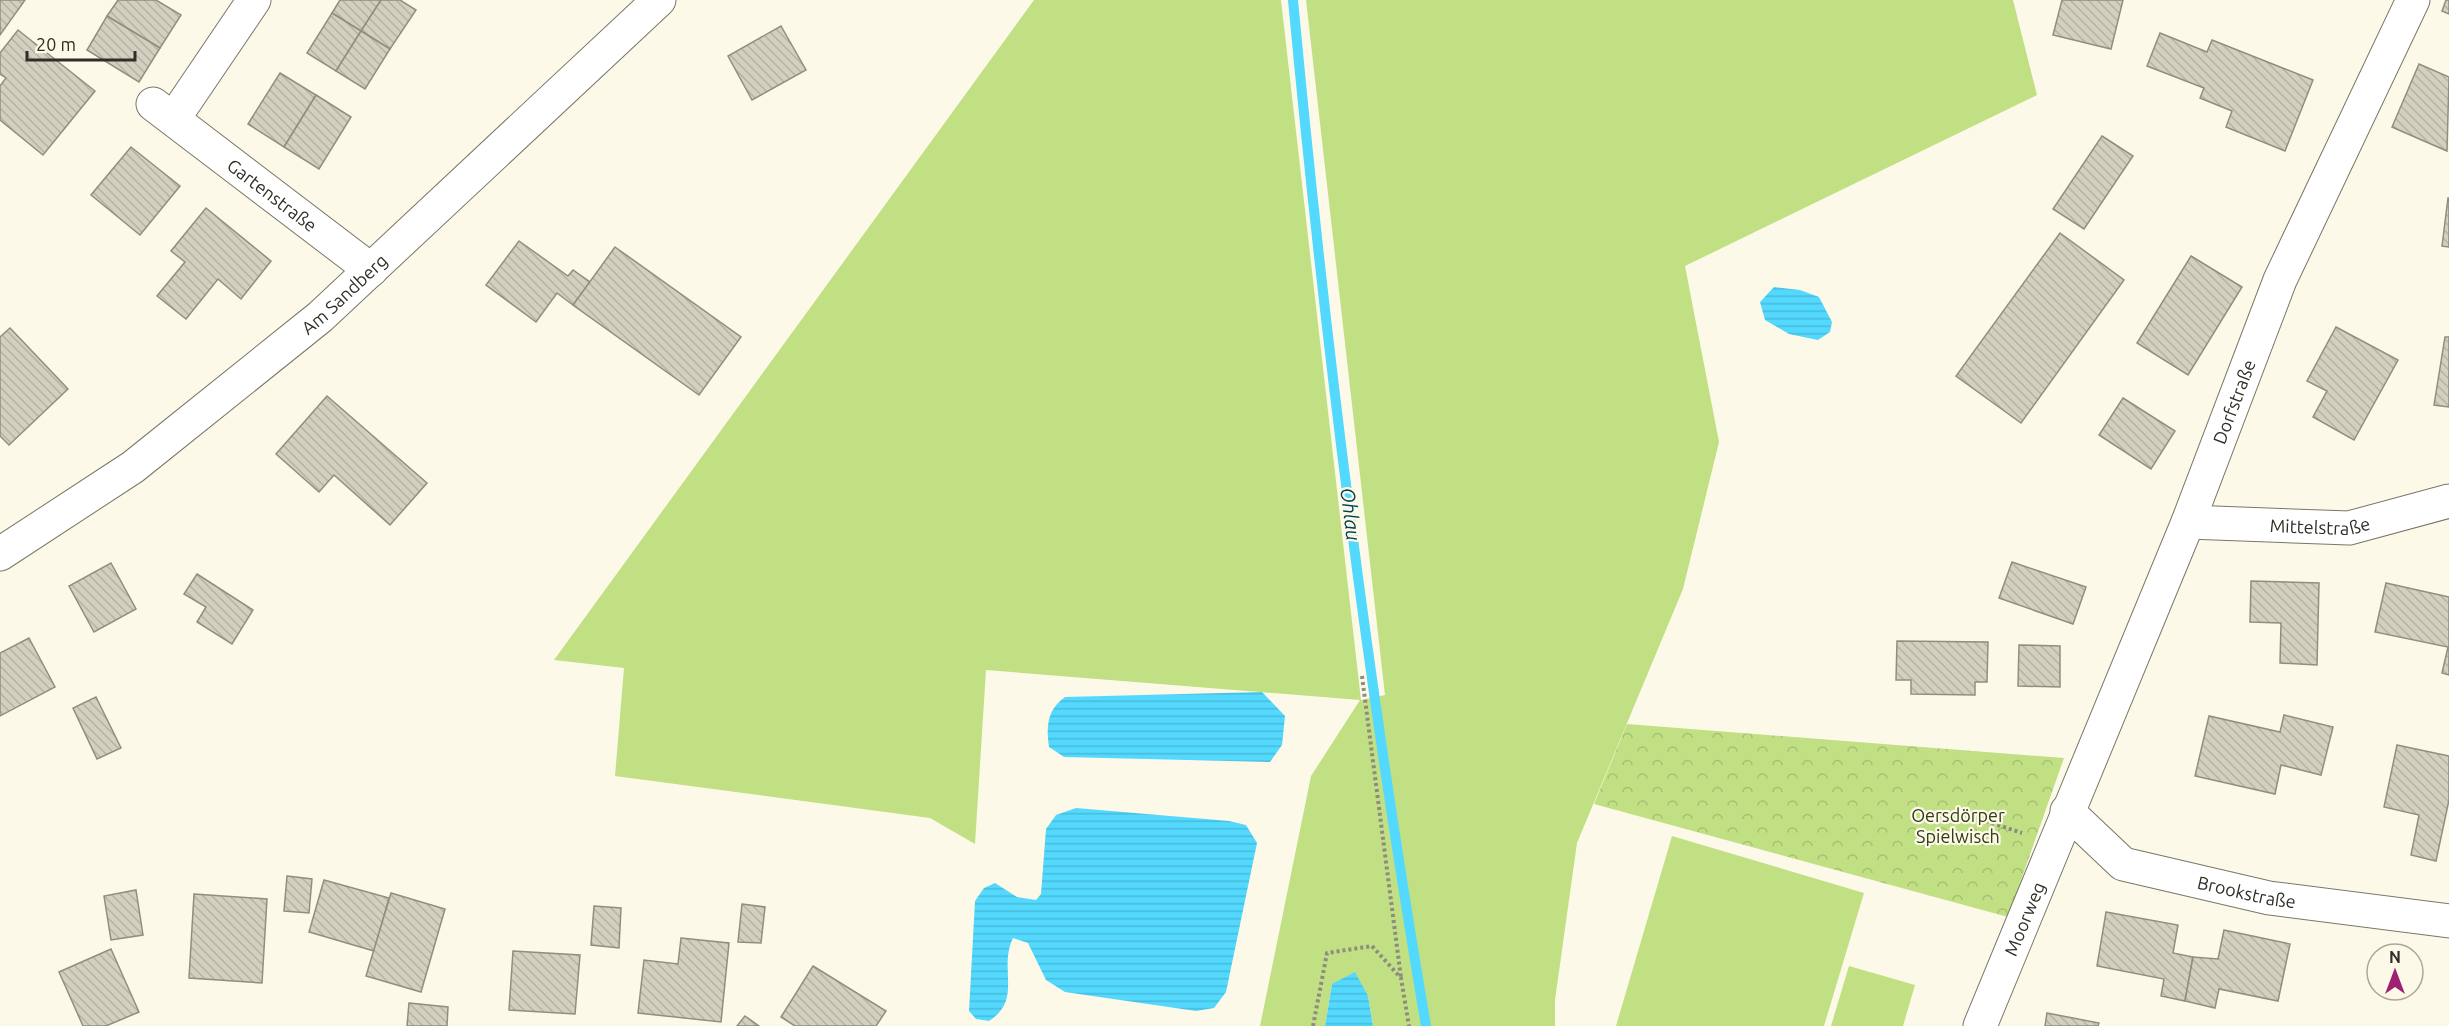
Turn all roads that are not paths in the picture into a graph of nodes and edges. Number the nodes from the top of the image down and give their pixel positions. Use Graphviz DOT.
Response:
graph roads {
  1 [pos="254,0"];
  2 [pos="659,0"];
  3 [pos="2413,0"];
  4 [pos="371,270"];
  5 [pos="2449,501"];
  6 [pos="2188,522"];
  7 [pos="1,552"];
  8 [pos="2067,811"];
  9 [pos="2449,921"];
  10 [pos="1980,1026"];
  1 -- 4 [label="street, Gartenstraße"];
  2 -- 4 [label="street, Am Sandberg"];
  3 -- 6 [label="street, Dorfstraße"];
  4 -- 7 [label="street, Am Sandberg"];
  5 -- 6 [label="street, Mittelstraße"];
  6 -- 8 [label="street, Dorfstraße"];
  8 -- 9 [label="street, Brookstraße"];
  8 -- 10 [label="street, Moorweg"];
}
